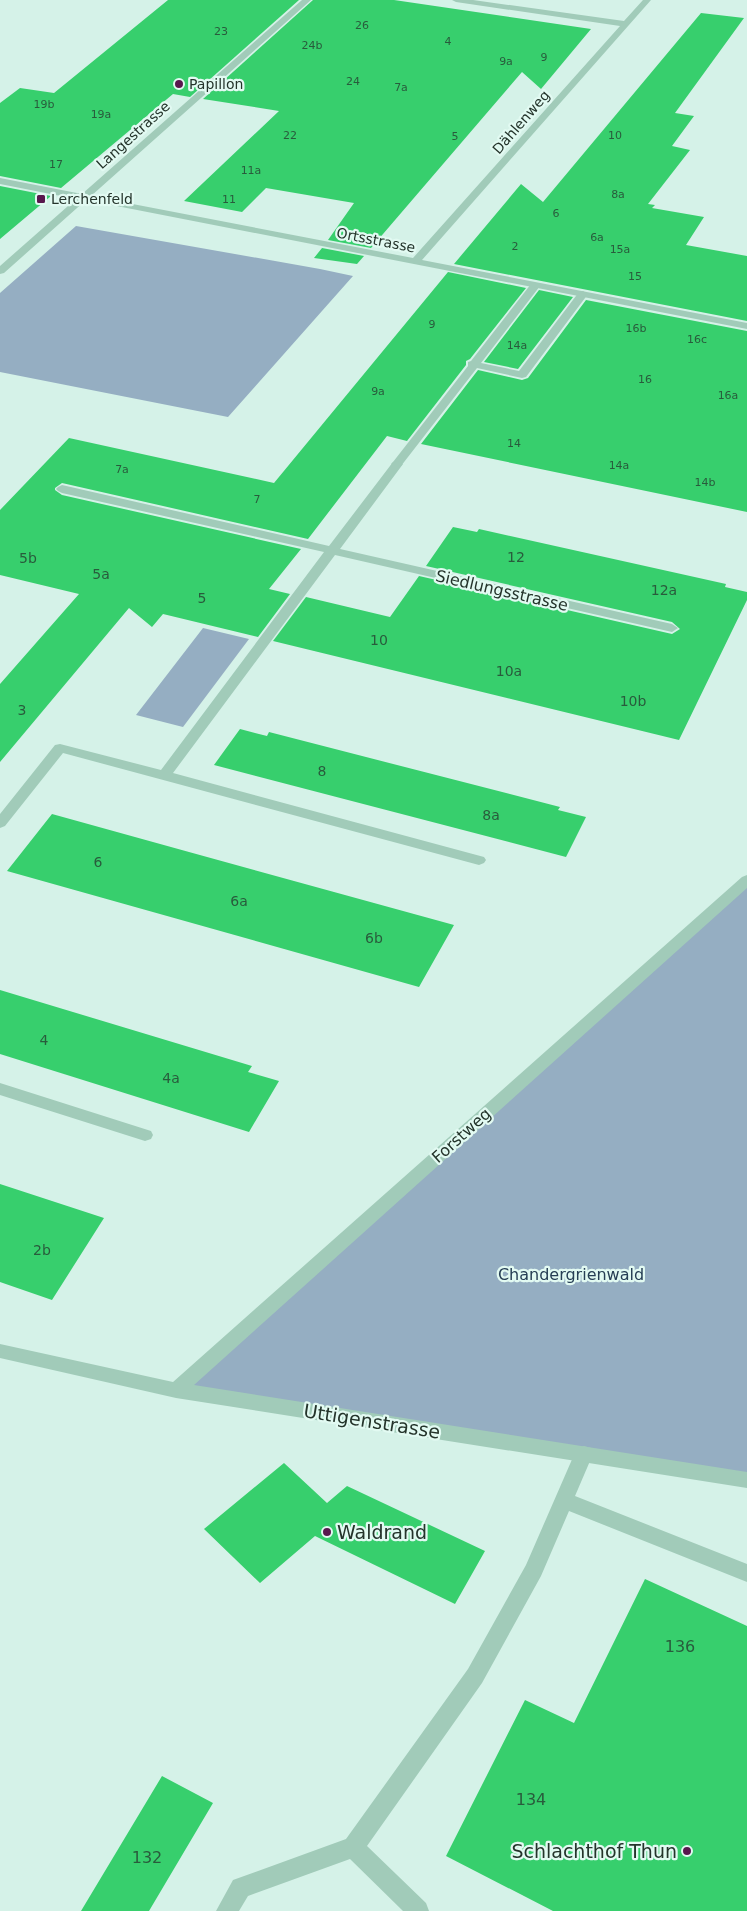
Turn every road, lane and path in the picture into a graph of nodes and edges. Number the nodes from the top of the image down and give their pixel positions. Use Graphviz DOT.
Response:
graph roads {
  1 [pos="306,0"];
  2 [pos="456,0"];
  3 [pos="647,0"];
  4 [pos="626,24"];
  5 [pos="0,181"];
  6 [pos="83,198"];
  7 [pos="416,262"];
  8 [pos="0,271"];
  9 [pos="535,286"];
  10 [pos="583,294"];
  11 [pos="747,326"];
  12 [pos="472,364"];
  13 [pos="62,490"];
  14 [pos="332,551"];
  15 [pos="672,628"];
  16 [pos="164,775"];
  17 [pos="0,823"];
  18 [pos="479,860"];
  19 [pos="747,880"];
  20 [pos="0,1089"];
  21 [pos="145,1135"];
  22 [pos="0,1351"];
  23 [pos="176,1390"];
  24 [pos="584,1454"];
  25 [pos="747,1480"];
  26 [pos="564,1500"];
  27 [pos="747,1573"];
  28 [pos="353,1847"];
  29 [pos="227,1911"];
  30 [pos="418,1911"];
  1 -- 6 [label="street, Langestrasse"];
  2 -- 4 [label="street"];
  3 -- 4 [label="street, Dählenweg"];
  4 -- 7 [label="street, Dählenweg"];
  5 -- 6 [label="street, Ortsstrasse"];
  6 -- 7 [label="street, Ortsstrasse"];
  6 -- 8 [label="street, Langestrasse"];
  7 -- 9 [label="street, Ortsstrasse"];
  9 -- 10 [label="street, Ortsstrasse"];
  9 -- 12 [label="street"];
  10 -- 11 [label="street, Ortsstrasse"];
  10 -- 12 [label="street"];
  12 -- 14 [label="street"];
  13 -- 14 [label="street, Siedlungsstrasse"];
  14 -- 15 [label="street, Siedlungsstrasse"];
  14 -- 16 [label="street"];
  16 -- 17 [label="street"];
  16 -- 18 [label="street"];
  19 -- 23 [label="street, Forstweg"];
  20 -- 21 [label="street"];
  22 -- 23 [label="street, Uttigenstrasse"];
  23 -- 24 [label="street, Uttigenstrasse"];
  24 -- 25 [label="street, Uttigenstrasse"];
  24 -- 26 [label="street"];
  26 -- 27 [label="street"];
  26 -- 28 [label="street"];
  28 -- 29 [label="street"];
  28 -- 30 [label="street"];
}
